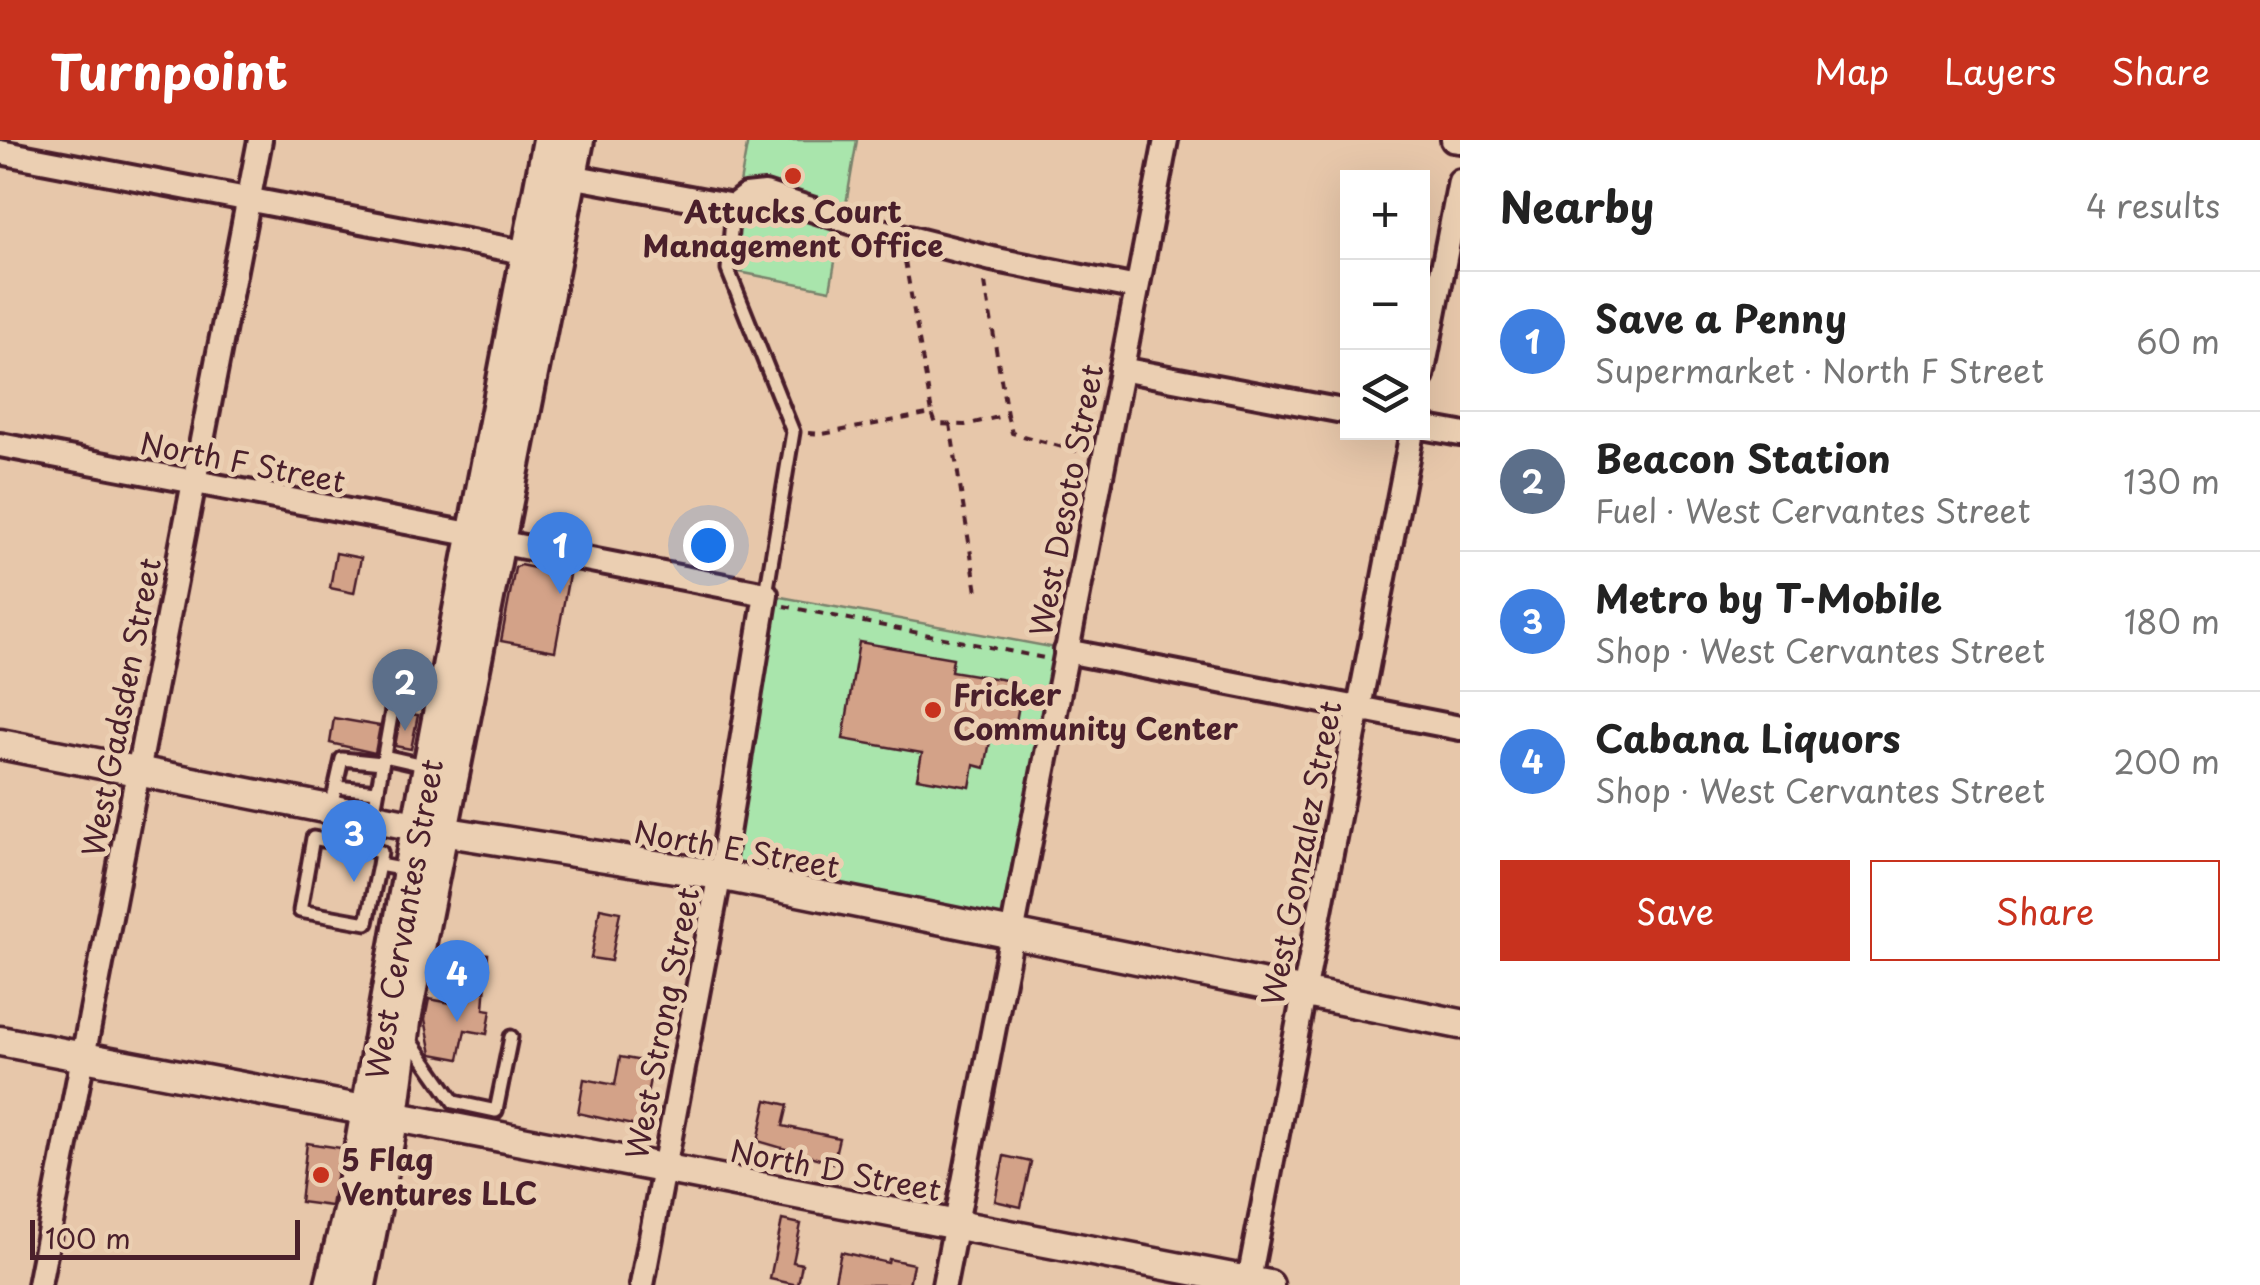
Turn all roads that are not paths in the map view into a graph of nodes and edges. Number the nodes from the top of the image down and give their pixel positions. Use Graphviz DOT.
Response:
graph roads {
  1 [pos="260,140"];
  2 [pos="550,140"];
  3 [pos="564,140"];
  4 [pos="576,140"];
  5 [pos="1166,140"];
  6 [pos="1452,140"];
  7 [pos="1460,142"];
  8 [pos="0,152"];
  9 [pos="570,176"];
  10 [pos="1460,180"];
  11 [pos="249,200"];
  12 [pos="733,206"];
  13 [pos="529,253"];
  14 [pos="1137,288"];
  15 [pos="1427,350"];
  16 [pos="1121,369"];
  17 [pos="526,401"];
  18 [pos="1340,410"];
  19 [pos="1430,428"];
  20 [pos="1460,434"];
  21 [pos="1410,440"];
  22 [pos="0,446"];
  23 [pos="194,483"];
  24 [pos="486,538"];
  25 [pos="765,598"];
  26 [pos="1065,657"];
  27 [pos="438,695"];
  28 [pos="1358,708"];
  29 [pos="1460,728"];
  30 [pos="423,730"];
  31 [pos="0,744"];
  32 [pos="421,758"];
  33 [pos="383,759"];
  34 [pos="138,770"];
  35 [pos="333,798"];
  36 [pos="363,822"];
  37 [pos="430,829"];
  38 [pos="394,868"];
  39 [pos="719,876"];
  40 [pos="1014,933"];
  41 [pos="1303,994"];
  42 [pos="1460,1024"];
  43 [pos="403,1031"];
  44 [pos="512,1037"];
  45 [pos="0,1041"];
  46 [pos="84,1057"];
  47 [pos="380,1113"];
  48 [pos="470,1118"];
  49 [pos="664,1169"];
  50 [pos="956,1225"];
  51 [pos="1255,1284"];
  52 [pos="39,1285"];
  53 [pos="332,1285"];
  54 [pos="359,1285"];
  55 [pos="642,1285"];
  56 [pos="944,1285"];
  1 -- 11 [label="street, West Gadsden Street"];
  2 -- 13 [label="main road, West Cervantes Street"];
  3 -- 9 [label="main road"];
  4 -- 9 [label="main road, West Cervantes Street"];
  5 -- 14 [label="street, West Desoto Street"];
  6 -- 7 [label="street"];
  8 -- 11 [label="street"];
  9 -- 12 [label="street"];
  9 -- 17 [label="main road, West Cervantes Street"];
  10 -- 15 [label="street"];
  11 -- 13 [label="street"];
  11 -- 23 [label="street, West Gadsden Street"];
  12 -- 14 [label="street"];
  12 -- 25 [label="lane"];
  13 -- 17 [label="main road"];
  13 -- 24 [label="main road, West Cervantes Street"];
  14 -- 16 [label="street, West Desoto Street"];
  16 -- 18 [label="street"];
  16 -- 26 [label="street, West Desoto Street"];
  17 -- 24 [label="main road, West Cervantes Street"];
  19 -- 20 [label="street"];
  21 -- 28 [label="street, West Gonzalez Street"];
  22 -- 23 [label="street, North F Street"];
  23 -- 24 [label="street, North F Street"];
  23 -- 34 [label="street, West Gadsden Street"];
  24 -- 25 [label="street, North F Street"];
  24 -- 27 [label="main road, West Cervantes Street"];
  24 -- 37 [label="main road, West Cervantes Street"];
  25 -- 39 [label="street, West Strong Street"];
  26 -- 28 [label="street"];
  26 -- 40 [label="street, West Desoto Street"];
  27 -- 30 [label="lane"];
  27 -- 32 [label="main road, West Cervantes Street"];
  27 -- 33 [label="lane"];
  28 -- 29 [label="street"];
  28 -- 41 [label="street, West Gonzalez Street"];
  31 -- 34 [label="street, North E Street"];
  32 -- 33 [label="lane"];
  32 -- 37 [label="main road, West Cervantes Street"];
  33 -- 35 [label="lane"];
  33 -- 36 [label="lane"];
  34 -- 35 [label="street, North E Street"];
  34 -- 46 [label="street, West Gadsden Street"];
  35 -- 36 [label="street, North E Street"];
  36 -- 37 [label="street, North E Street"];
  36 -- 38 [label="lane"];
  36 -- 38 [label="lane"];
  37 -- 38 [label="main road, West Cervantes Street"];
  37 -- 39 [label="street, North E Street"];
  37 -- 43 [label="main road, West Cervantes Street"];
  38 -- 47 [label="main road, West Cervantes Street"];
  39 -- 40 [label="street, North E Street"];
  39 -- 49 [label="street, West Strong Street"];
  40 -- 41 [label="street, North E Street"];
  40 -- 50 [label="street, West Desoto Street"];
  41 -- 42 [label="street, North E Street"];
  41 -- 51 [label="street, West Gonzalez Street"];
  43 -- 47 [label="main road, West Cervantes Street"];
  43 -- 48 [label="lane"];
  44 -- 48 [label="lane"];
  45 -- 46 [label="street, North D Street"];
  46 -- 47 [label="street, North D Street"];
  46 -- 52 [label="street, West Gadsden Street"];
  47 -- 48 [label="street, North D Street"];
  47 -- 53 [label="main road, West Cervantes Street"];
  47 -- 54 [label="main road, West Cervantes Street"];
  48 -- 49 [label="street, North D Street"];
  49 -- 50 [label="street, North D Street"];
  49 -- 55 [label="street, West Strong Street"];
  50 -- 51 [label="street, North D Street"];
  50 -- 56 [label="street, West Desoto Street"];
}
